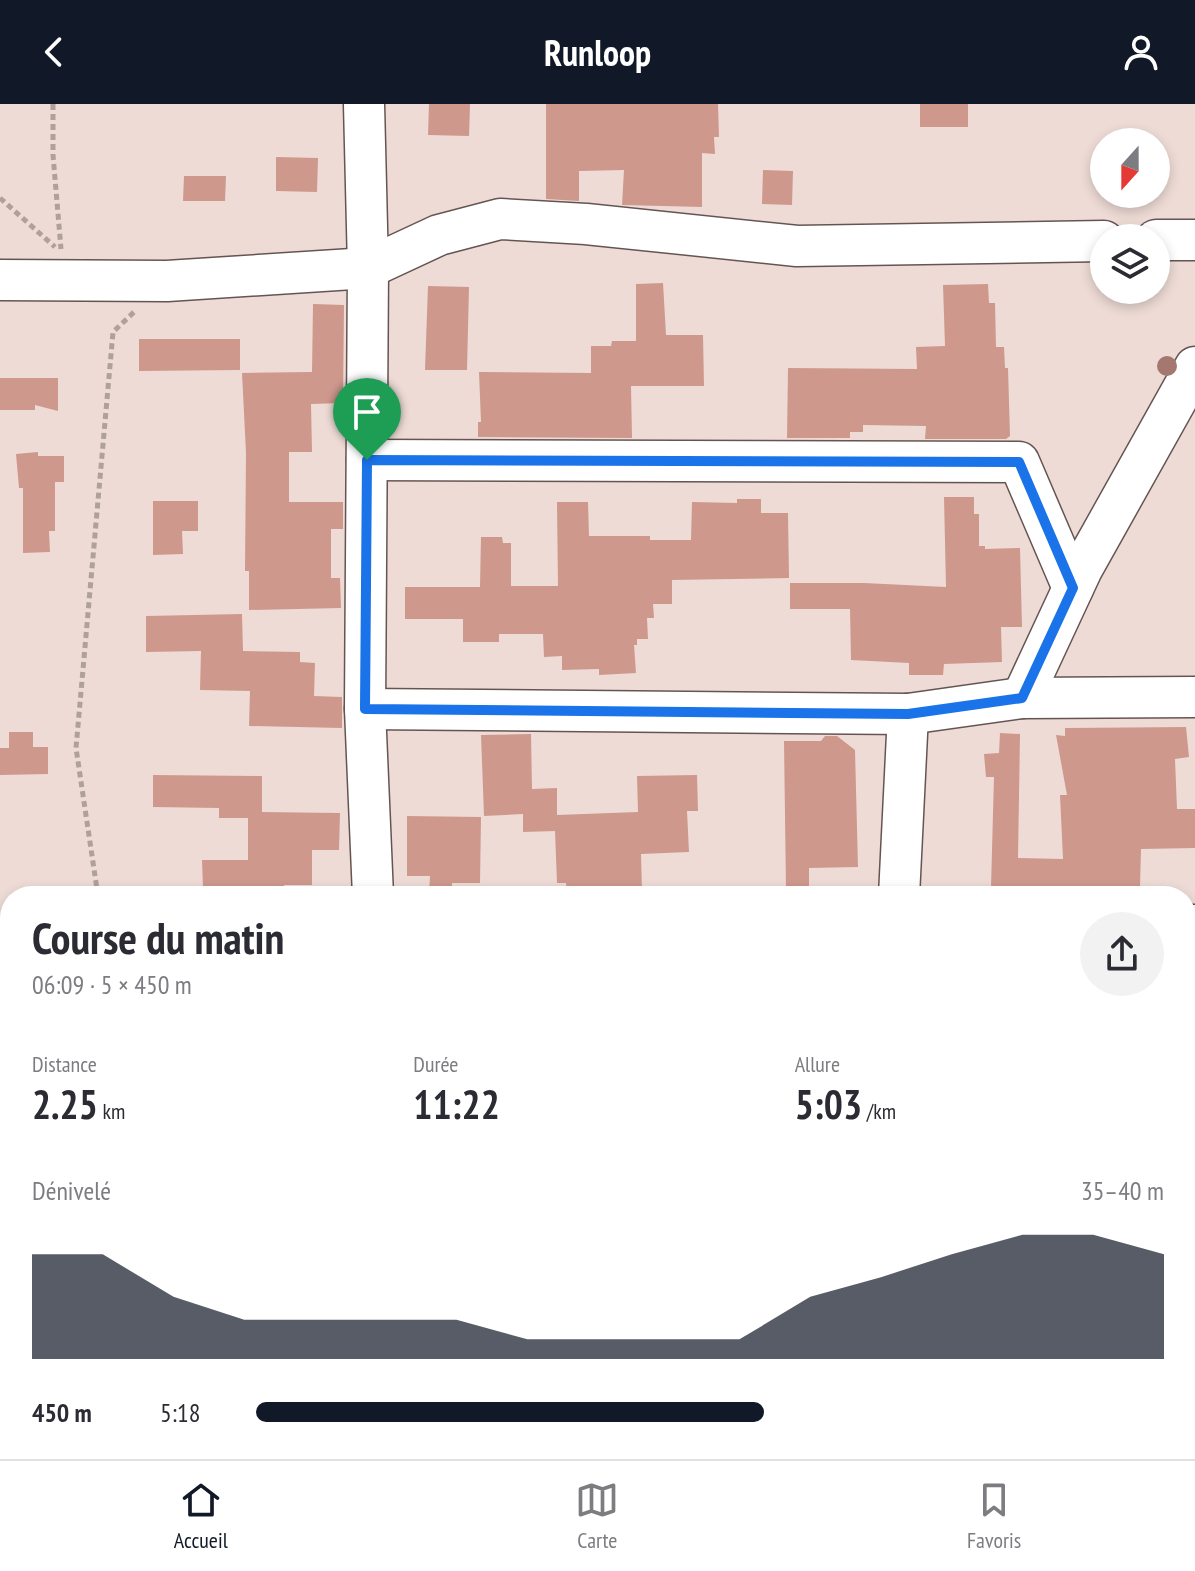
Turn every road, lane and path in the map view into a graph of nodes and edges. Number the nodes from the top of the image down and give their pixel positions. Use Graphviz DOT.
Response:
graph roads {
  1 [pos="53,104"];
  2 [pos="364,104"];
  3 [pos="0,198"];
  4 [pos="1170,240"];
  5 [pos="1195,240"];
  6 [pos="1090,241"];
  7 [pos="368,268"];
  8 [pos="0,280"];
  9 [pos="167,281"];
  10 [pos="1195,367"];
  11 [pos="367,460"];
  12 [pos="1073,588"];
  13 [pos="1195,697"];
  14 [pos="1022,698"];
  15 [pos="365,709"];
  16 [pos="908,714"];
  17 [pos="97,886"];
  18 [pos="373,886"];
  19 [pos="899,886"];
  1 -- 3 [label="path"];
  2 -- 7 [label="street"];
  4 -- 5 [label="street"];
  6 -- 7 [label="street"];
  7 -- 9 [label="street"];
  7 -- 11 [label="street"];
  8 -- 9 [label="street"];
  9 -- 17 [label="path"];
  10 -- 12 [label="street"];
  11 -- 12 [label="street"];
  11 -- 15 [label="street"];
  12 -- 14 [label="street"];
  13 -- 14 [label="street"];
  14 -- 16 [label="street"];
  15 -- 16 [label="street"];
  15 -- 18 [label="street"];
  16 -- 19 [label="street"];
}
